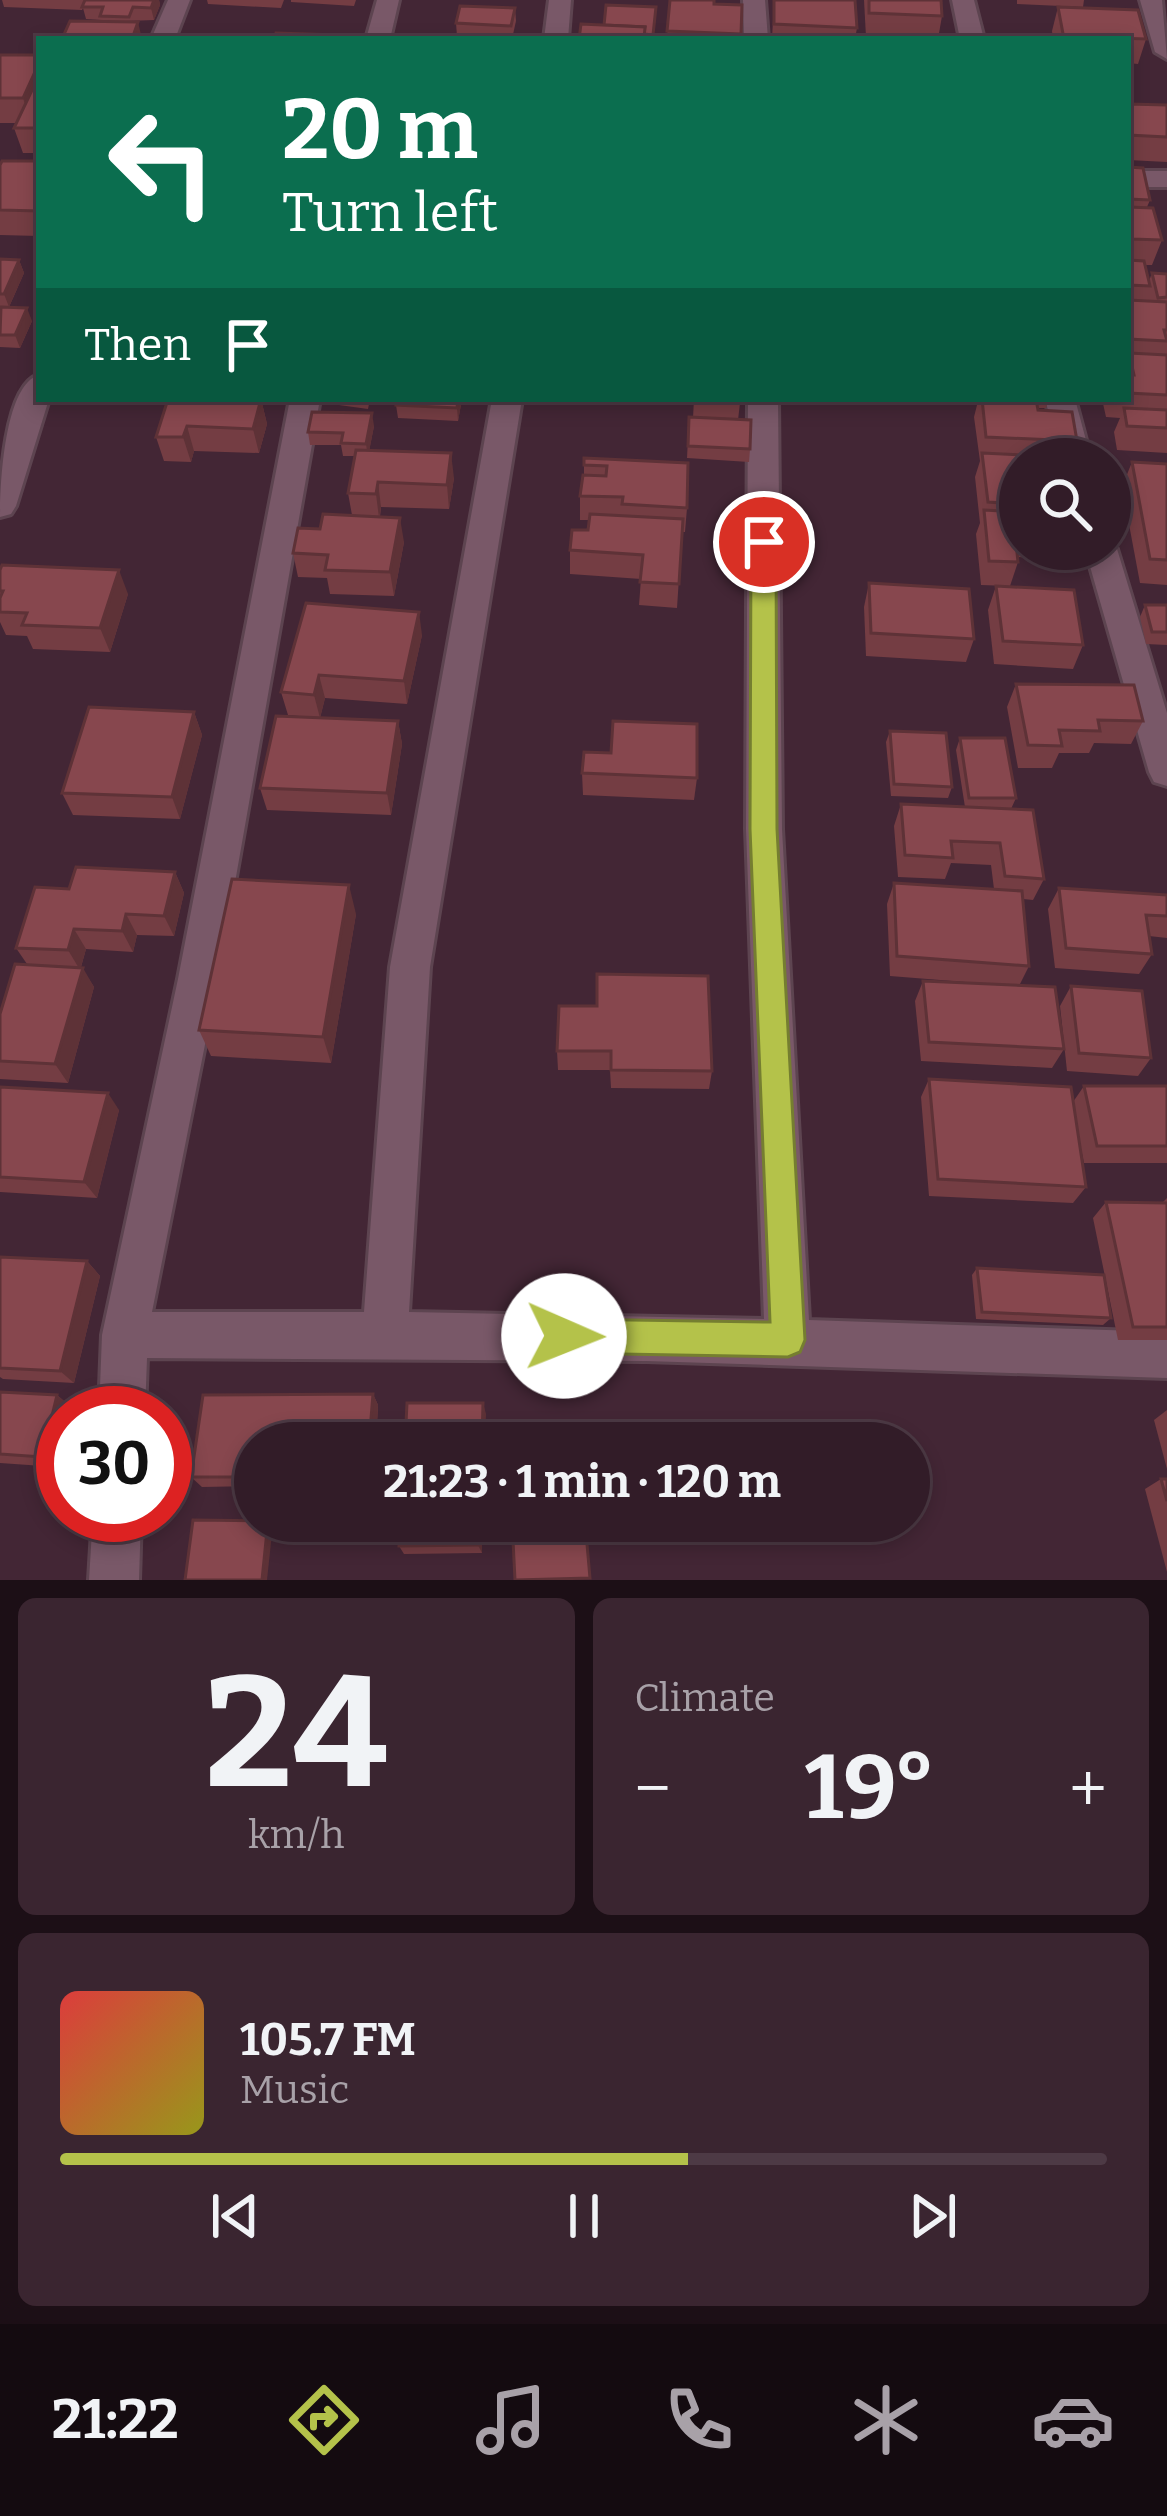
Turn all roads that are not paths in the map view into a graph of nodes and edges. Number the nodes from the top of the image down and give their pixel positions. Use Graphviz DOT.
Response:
graph roads {
  1 [pos="179,0"];
  2 [pos="388,0"];
  3 [pos="560,0"];
  4 [pos="754,0"];
  5 [pos="963,0"];
  6 [pos="1151,0"];
  7 [pos="164,36"];
  8 [pos="379,36"];
  9 [pos="556,36"];
  10 [pos="756,36"];
  11 [pos="971,36"];
  12 [pos="1167,52"];
  13 [pos="1131,179"];
  14 [pos="1167,179"];
  15 [pos="36,394"];
  16 [pos="304,402"];
  17 [pos="506,402"];
  18 [pos="763,402"];
  19 [pos="1061,402"];
  20 [pos="1070,438"];
  21 [pos="0,506"];
  22 [pos="1108,570"];
  23 [pos="1167,772"];
  24 [pos="386,1333"];
  25 [pos="125,1335"];
  26 [pos="788,1340"];
  27 [pos="1167,1355"];
  28 [pos="123,1386"];
  29 [pos="116,1542"];
  30 [pos="114,1580"];
  1 -- 7 [label="street"];
  2 -- 8 [label="street"];
  3 -- 9 [label="street"];
  4 -- 10 [label="street"];
  5 -- 11 [label="street"];
  6 -- 12 [label="street"];
  13 -- 14 [label="street"];
  15 -- 21 [label="street"];
  16 -- 25 [label="street"];
  17 -- 24 [label="street"];
  18 -- 26 [label="street"];
  19 -- 20 [label="street"];
  22 -- 23 [label="street"];
  24 -- 25 [label="street"];
  24 -- 26 [label="street"];
  25 -- 28 [label="street"];
  26 -- 27 [label="street"];
  29 -- 30 [label="street"];
}
